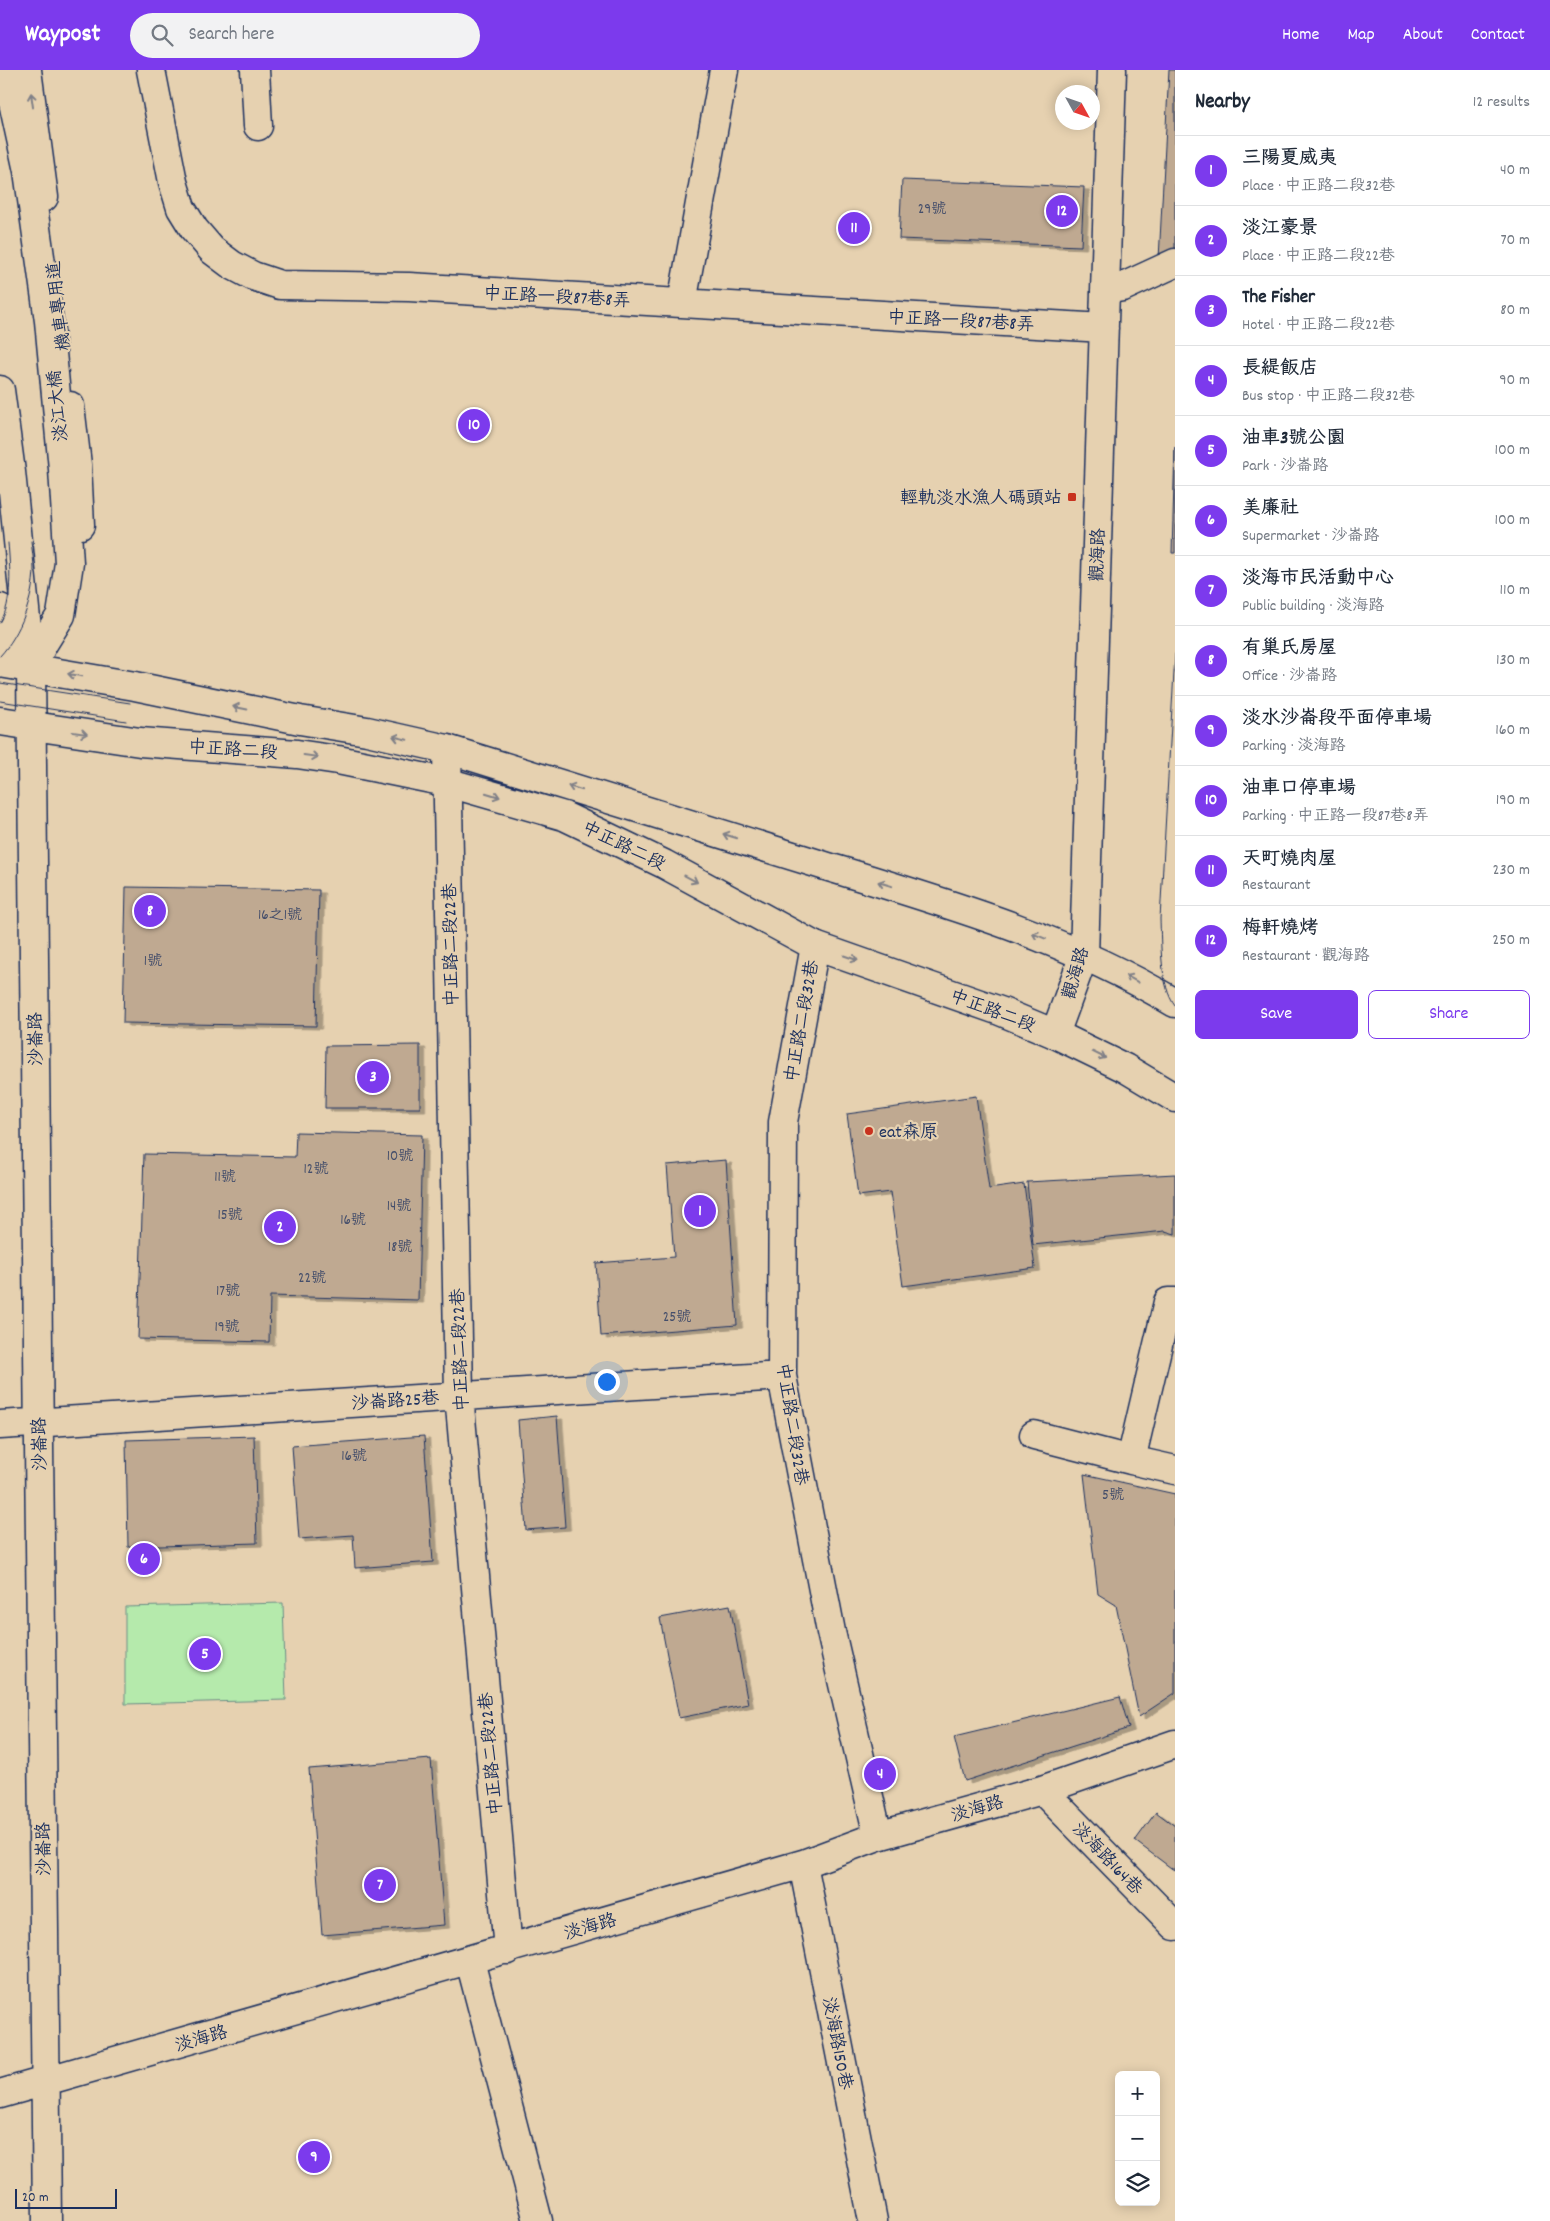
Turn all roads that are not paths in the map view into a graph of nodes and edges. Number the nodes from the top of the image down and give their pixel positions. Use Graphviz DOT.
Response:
graph roads {
  1 [pos="6,70"];
  2 [pos="27,70"];
  3 [pos="151,70"];
  4 [pos="255,70"];
  5 [pos="724,70"];
  6 [pos="1112,70"];
  7 [pos="258,126"];
  8 [pos="1175,263"];
  9 [pos="1105,290"];
  10 [pos="682,304"];
  11 [pos="1104,328"];
  12 [pos="0,390"];
  13 [pos="0,608"];
  14 [pos="0,648"];
  15 [pos="0,663"];
  16 [pos="31,668"];
  17 [pos="0,721"];
  18 [pos="32,726"];
  19 [pos="447,749"];
  20 [pos="446,782"];
  21 [pos="815,946"];
  22 [pos="1084,955"];
  23 [pos="1175,1003"];
  24 [pos="1055,1034"];
  25 [pos="1175,1098"];
  26 [pos="1175,1302"];
  27 [pos="782,1376"];
  28 [pos="459,1395"];
  29 [pos="39,1424"];
  30 [pos="0,1425"];
  31 [pos="1034,1435"];
  32 [pos="1131,1460"];
  33 [pos="1175,1470"];
  34 [pos="1175,1744"];
  35 [pos="1042,1790"];
  36 [pos="878,1836"];
  37 [pos="804,1864"];
  38 [pos="1175,1926"];
  39 [pos="508,1950"];
  40 [pos="470,1961"];
  41 [pos="45,2082"];
  42 [pos="0,2094"];
  43 [pos="47,2221"];
  44 [pos="538,2221"];
  45 [pos="873,2221"];
  1 -- 16 [label="main road, 淡江大橋"];
  16 -- 2 [label="main road, 機車專用道, one-way"];
  3 -- 10 [label="main road, 中正路一段87巷8弄"];
  4 -- 7 [label="main road"];
  5 -- 10 [label="main road"];
  6 -- 9 [label="main road, 觀海路"];
  8 -- 9 [label="main road"];
  9 -- 11 [label="main road, 觀海路"];
  10 -- 11 [label="main road, 中正路一段87巷8弄"];
  11 -- 22 [label="main road, 觀海路"];
  12 -- 16 [label="main road, 沙崙路"];
  13 -- 16 [label="main road"];
  14 -- 16 [label="main road"];
  15 -- 16 [label="main road, 中正路二段"];
  16 -- 18 [label="main road, 沙崙路"];
  19 -- 16 [label="main road, 中正路二段, one-way"];
  17 -- 18 [label="main road, 中正路二段"];
  18 -- 20 [label="main road, 中正路二段, one-way"];
  18 -- 29 [label="main road, 沙崙路"];
  19 -- 20 [label="main road, 中正路二段22巷"];
  22 -- 19 [label="main road, 中正路二段, one-way"];
  20 -- 21 [label="main road, 中正路二段, one-way"];
  20 -- 28 [label="main road, 中正路二段22巷"];
  21 -- 24 [label="main road, 中正路二段, one-way"];
  21 -- 27 [label="main road, 中正路二段32巷"];
  23 -- 22 [label="main road, 中正路二段, one-way"];
  22 -- 24 [label="main road, 觀海路"];
  24 -- 25 [label="main road, 中正路二段, one-way"];
  26 -- 32 [label="main road"];
  27 -- 28 [label="main road, 沙崙路25巷"];
  27 -- 36 [label="main road, 中正路二段32巷"];
  28 -- 29 [label="main road, 沙崙路25巷"];
  28 -- 39 [label="main road, 中正路二段22巷"];
  29 -- 30 [label="main road, 沙崙路25巷"];
  29 -- 41 [label="main road, 沙崙路"];
  31 -- 32 [label="main road"];
  32 -- 33 [label="main road"];
  34 -- 35 [label="main road, 淡海路"];
  35 -- 36 [label="main road, 淡海路"];
  35 -- 38 [label="main road, 淡海路164巷"];
  36 -- 37 [label="main road, 淡海路"];
  37 -- 39 [label="main road, 淡海路"];
  37 -- 45 [label="main road, 淡海路150巷"];
  39 -- 40 [label="main road, 淡海路"];
  40 -- 41 [label="main road, 淡海路"];
  40 -- 44 [label="main road"];
  41 -- 42 [label="main road, 淡海路"];
  41 -- 43 [label="main road, 沙崙路"];
}
